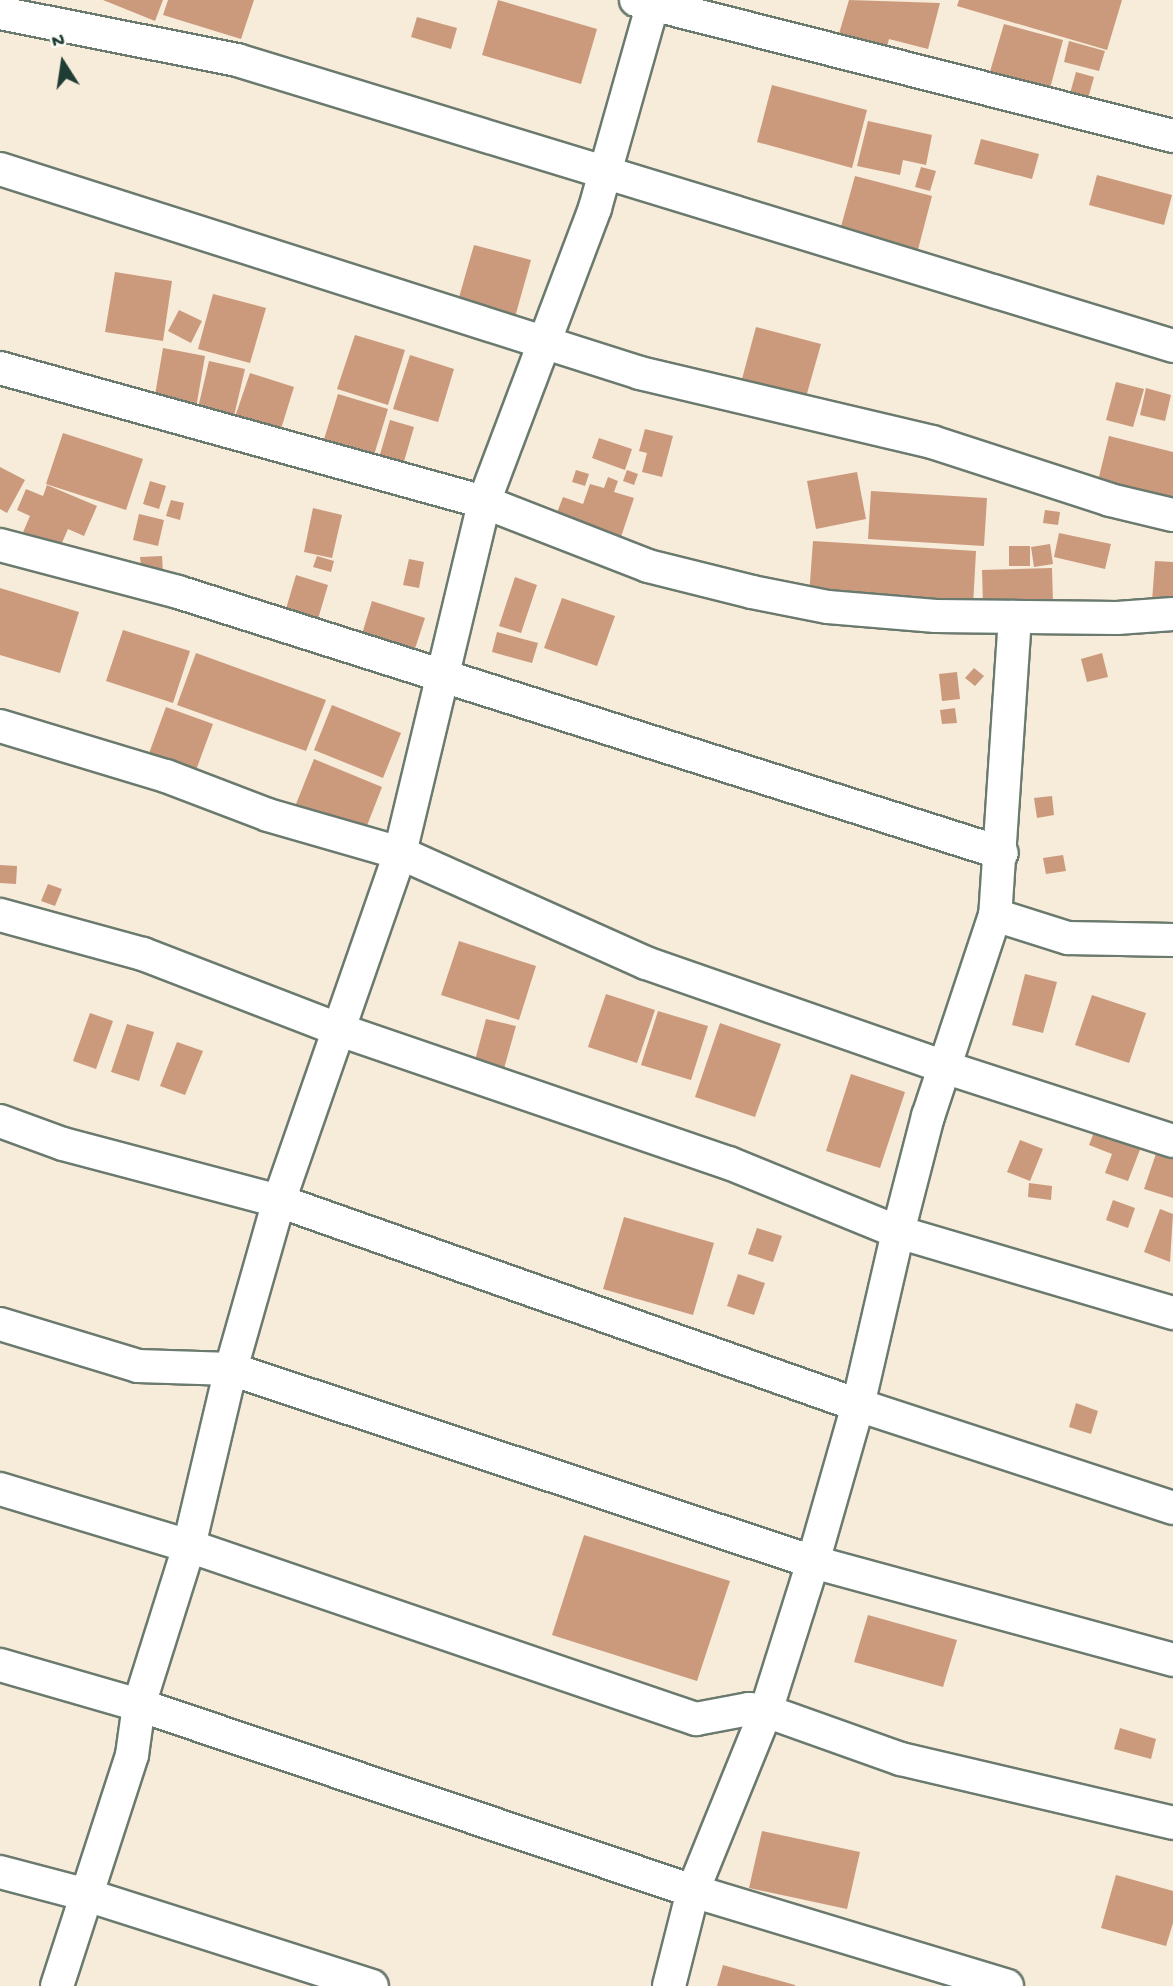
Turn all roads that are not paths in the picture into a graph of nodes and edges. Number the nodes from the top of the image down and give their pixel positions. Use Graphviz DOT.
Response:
graph roads {
  1 [pos="647,2"];
  2 [pos="0,13"];
  3 [pos="1173,135"];
  4 [pos="0,169"];
  5 [pos="607,169"];
  6 [pos="545,340"];
  7 [pos="1173,346"];
  8 [pos="0,368"];
  9 [pos="484,502"];
  10 [pos="1173,515"];
  11 [pos="0,545"];
  12 [pos="1173,614"];
  13 [pos="1016,617"];
  14 [pos="442,675"];
  15 [pos="0,726"];
  16 [pos="400,853"];
  17 [pos="1002,853"];
  18 [pos="0,915"];
  19 [pos="995,915"];
  20 [pos="1173,940"];
  21 [pos="340,1030"];
  22 [pos="947,1068"];
  23 [pos="0,1121"];
  24 [pos="1173,1140"];
  25 [pos="279,1201"];
  26 [pos="898,1232"];
  27 [pos="1173,1313"];
  28 [pos="0,1324"];
  29 [pos="231,1369"];
  30 [pos="858,1405"];
  31 [pos="0,1489"];
  32 [pos="1173,1508"];
  33 [pos="189,1546"];
  34 [pos="813,1562"];
  35 [pos="1173,1660"];
  36 [pos="0,1665"];
  37 [pos="139,1705"];
  38 [pos="766,1711"];
  39 [pos="1173,1823"];
  40 [pos="0,1872"];
  41 [pos="693,1891"];
  42 [pos="87,1895"];
  43 [pos="57,1986"];
  44 [pos="372,1986"];
  45 [pos="669,1986"];
  46 [pos="1007,1986"];
  1 -- 3 [label="street"];
  1 -- 5 [label="street"];
  2 -- 5 [label="street"];
  4 -- 6 [label="street"];
  5 -- 6 [label="street"];
  5 -- 7 [label="street"];
  6 -- 9 [label="street"];
  6 -- 10 [label="street"];
  8 -- 9 [label="street"];
  9 -- 13 [label="street"];
  9 -- 14 [label="street"];
  11 -- 14 [label="street"];
  12 -- 13 [label="street"];
  13 -- 17 [label="street"];
  14 -- 16 [label="street"];
  14 -- 17 [label="street"];
  15 -- 16 [label="street"];
  16 -- 21 [label="street"];
  16 -- 22 [label="street"];
  17 -- 19 [label="street"];
  18 -- 21 [label="street"];
  19 -- 20 [label="street"];
  19 -- 22 [label="street"];
  21 -- 25 [label="street"];
  21 -- 26 [label="street"];
  22 -- 24 [label="street"];
  22 -- 26 [label="street"];
  23 -- 25 [label="street"];
  25 -- 29 [label="street"];
  25 -- 30 [label="street"];
  26 -- 27 [label="street"];
  26 -- 30 [label="street"];
  28 -- 29 [label="street"];
  29 -- 33 [label="street"];
  29 -- 34 [label="street"];
  30 -- 32 [label="street"];
  30 -- 34 [label="street"];
  31 -- 33 [label="street"];
  33 -- 37 [label="street"];
  33 -- 38 [label="street"];
  34 -- 35 [label="street"];
  34 -- 38 [label="street"];
  36 -- 37 [label="street"];
  37 -- 41 [label="street"];
  37 -- 42 [label="street"];
  38 -- 39 [label="street"];
  38 -- 41 [label="street"];
  40 -- 42 [label="street"];
  41 -- 45 [label="street"];
  41 -- 46 [label="street"];
  42 -- 43 [label="street"];
  42 -- 44 [label="street"];
}
